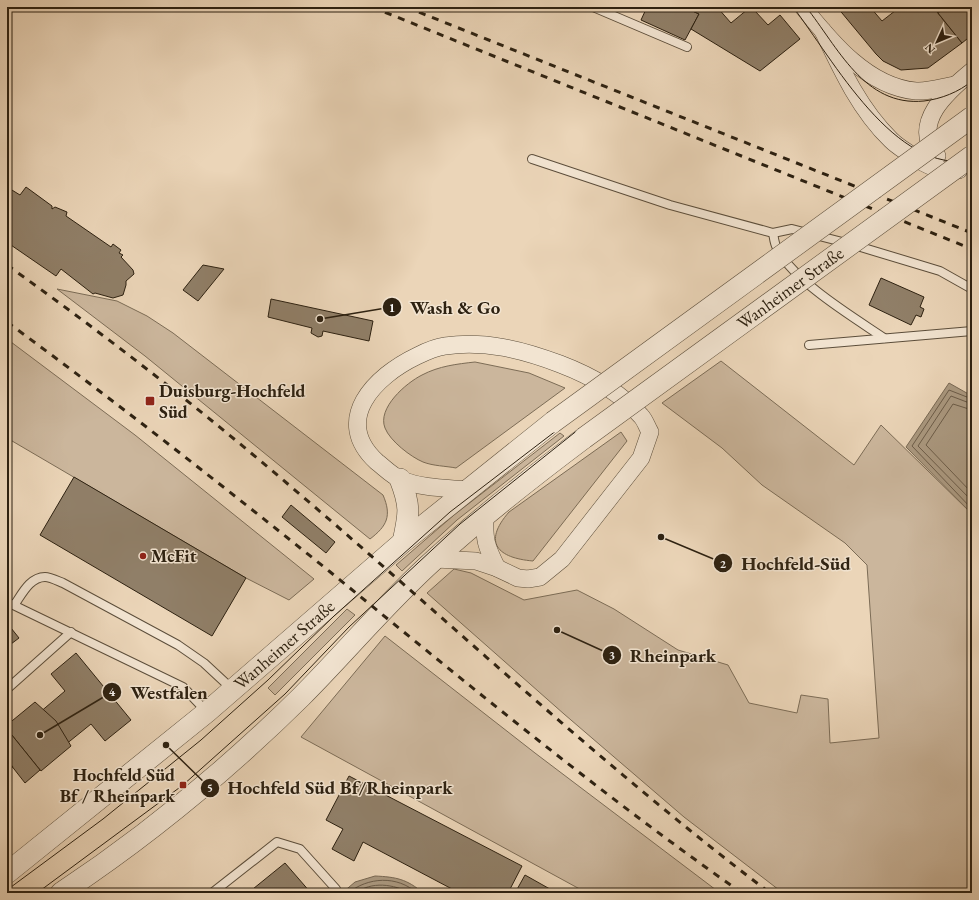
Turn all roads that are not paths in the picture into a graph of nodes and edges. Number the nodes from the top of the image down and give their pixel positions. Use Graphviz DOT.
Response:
graph roads {
  1 [pos="594,7"];
  2 [pos="803,7"];
  3 [pos="823,32"];
  4 [pos="687,47"];
  5 [pos="972,71"];
  6 [pos="955,85"];
  7 [pos="972,117"];
  8 [pos="972,156"];
  9 [pos="532,160"];
  10 [pos="964,169"];
  11 [pos="773,233"];
  12 [pos="972,289"];
  13 [pos="972,331"];
  14 [pos="884,338"];
  15 [pos="809,345"];
  16 [pos="400,479"];
  17 [pos="467,490"];
  18 [pos="485,516"];
  19 [pos="403,542"];
  20 [pos="435,559"];
  21 [pos="497,568"];
  22 [pos="7,602"];
  23 [pos="16,604"];
  24 [pos="71,632"];
  25 [pos="7,689"];
  26 [pos="232,690"];
  27 [pos="207,712"];
  28 [pos="7,873"];
  29 [pos="336,889"];
  30 [pos="61,893"];
  31 [pos="212,893"];
  1 -- 4 [label="lane"];
  2 -- 3 [label="street"];
  3 -- 6 [label="street"];
  3 -- 10 [label="street"];
  5 -- 6 [label="street"];
  6 -- 10 [label="street"];
  7 -- 17 [label="street, Wanheimer Straße, bridge"];
  8 -- 18 [label="street, Wanheimer Straße, bridge"];
  9 -- 11 [label="lane"];
  11 -- 12 [label="lane"];
  11 -- 14 [label="lane"];
  13 -- 14 [label="lane"];
  14 -- 15 [label="lane"];
  16 -- 17 [label="street"];
  16 -- 19 [label="street"];
  16 -- 21 [label="street"];
  17 -- 19 [label="street, Wanheimer Straße"];
  18 -- 20 [label="street, Wanheimer Straße"];
  18 -- 21 [label="street"];
  19 -- 26 [label="street, Wanheimer Straße"];
  20 -- 21 [label="street"];
  20 -- 30 [label="street, Wanheimer Straße"];
  22 -- 23 [label="lane"];
  23 -- 24 [label="lane"];
  23 -- 26 [label="lane"];
  24 -- 25 [label="lane"];
  24 -- 27 [label="lane"];
  26 -- 27 [label="street, Wanheimer Straße"];
  27 -- 28 [label="street, Wanheimer Straße"];
  29 -- 31 [label="lane"];
}
